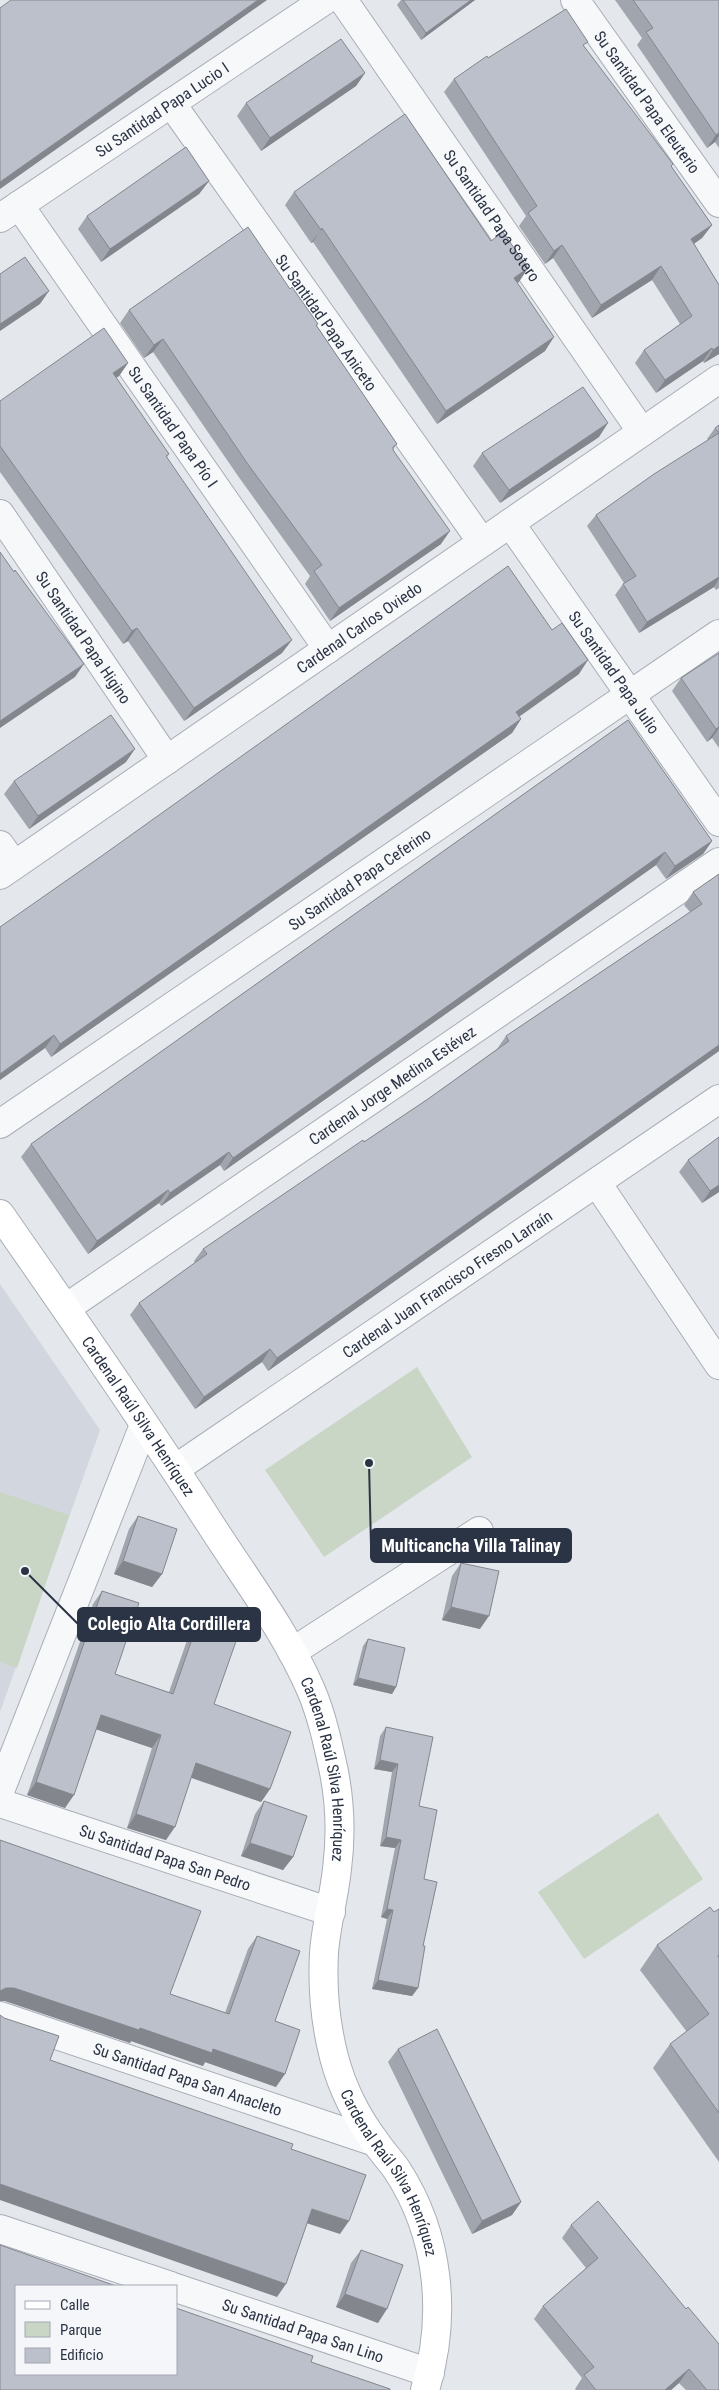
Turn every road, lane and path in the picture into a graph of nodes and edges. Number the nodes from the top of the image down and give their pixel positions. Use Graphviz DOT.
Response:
graph roads {
  1 [pos="324,0"];
  2 [pos="343,0"];
  3 [pos="575,0"];
  4 [pos="171,103"];
  5 [pos="719,203"];
  6 [pos="9,211"];
  7 [pos="719,379"];
  8 [pos="642,432"];
  9 [pos="0,514"];
  10 [pos="510,523"];
  11 [pos="482,542"];
  12 [pos="719,634"];
  13 [pos="328,649"];
  14 [pos="631,694"];
  15 [pos="167,760"];
  16 [pos="719,822"];
  17 [pos="5,862"];
  18 [pos="719,862"];
  19 [pos="719,1099"];
  20 [pos="0,1124"];
  21 [pos="597,1183"];
  22 [pos="0,1214"];
  23 [pos="66,1308"];
  24 [pos="719,1365"];
  25 [pos="144,1425"];
  26 [pos="175,1470"];
  27 [pos="479,1531"];
  28 [pos="292,1652"];
  29 [pos="0,1791"];
  30 [pos="0,1803"];
  31 [pos="331,1912"];
  32 [pos="0,2016"];
  33 [pos="375,2142"];
  34 [pos="0,2229"];
  35 [pos="168,2285"];
  36 [pos="178,2289"];
  37 [pos="428,2381"];
  1 -- 4 [label="street, Su Santidad Papa Lucio I"];
  2 -- 8 [label="street, Su Santidad Papa Sotero"];
  3 -- 5 [label="street, Su Santidad Papa Eleuterio"];
  4 -- 6 [label="street, Su Santidad Papa Lucio I"];
  4 -- 11 [label="street, Su Santidad Papa Aniceto"];
  6 -- 13 [label="street, Su Santidad Papa Pío I"];
  7 -- 8 [label="street, Cardenal Carlos Oviedo"];
  8 -- 10 [label="street, Cardenal Carlos Oviedo"];
  9 -- 15 [label="street, Su Santidad Papa Higino"];
  10 -- 11 [label="street, Cardenal Carlos Oviedo"];
  10 -- 14 [label="street, Su Santidad Papa Julio"];
  11 -- 13 [label="street, Cardenal Carlos Oviedo"];
  12 -- 14 [label="street, Su Santidad Papa Ceferino"];
  13 -- 15 [label="street, Cardenal Carlos Oviedo"];
  14 -- 16 [label="street, Su Santidad Papa Julio"];
  14 -- 20 [label="street, Su Santidad Papa Ceferino"];
  15 -- 17 [label="street, Cardenal Carlos Oviedo"];
  18 -- 23 [label="street, Cardenal Jorge Medina Estévez"];
  19 -- 21 [label="street, Cardenal Juan Francisco Fresno Larraín"];
  21 -- 24 [label="street"];
  21 -- 26 [label="street, Cardenal Juan Francisco Fresno Larraín"];
  22 -- 23 [label="street, Cardenal Raúl Silva Henríquez"];
  23 -- 25 [label="street, Cardenal Raúl Silva Henríquez"];
  25 -- 26 [label="street, Cardenal Raúl Silva Henríquez"];
  25 -- 29 [label="street"];
  26 -- 28 [label="street, Cardenal Raúl Silva Henríquez"];
  27 -- 28 [label="street"];
  28 -- 31 [label="street, Cardenal Raúl Silva Henríquez"];
  30 -- 31 [label="street, Su Santidad Papa San Pedro"];
  31 -- 33 [label="street, Cardenal Raúl Silva Henríquez"];
  32 -- 33 [label="street, Su Santidad Papa San Anacleto"];
  33 -- 37 [label="street, Cardenal Raúl Silva Henríquez"];
  34 -- 35 [label="street"];
  36 -- 37 [label="street, Su Santidad Papa San Lino"];
}
